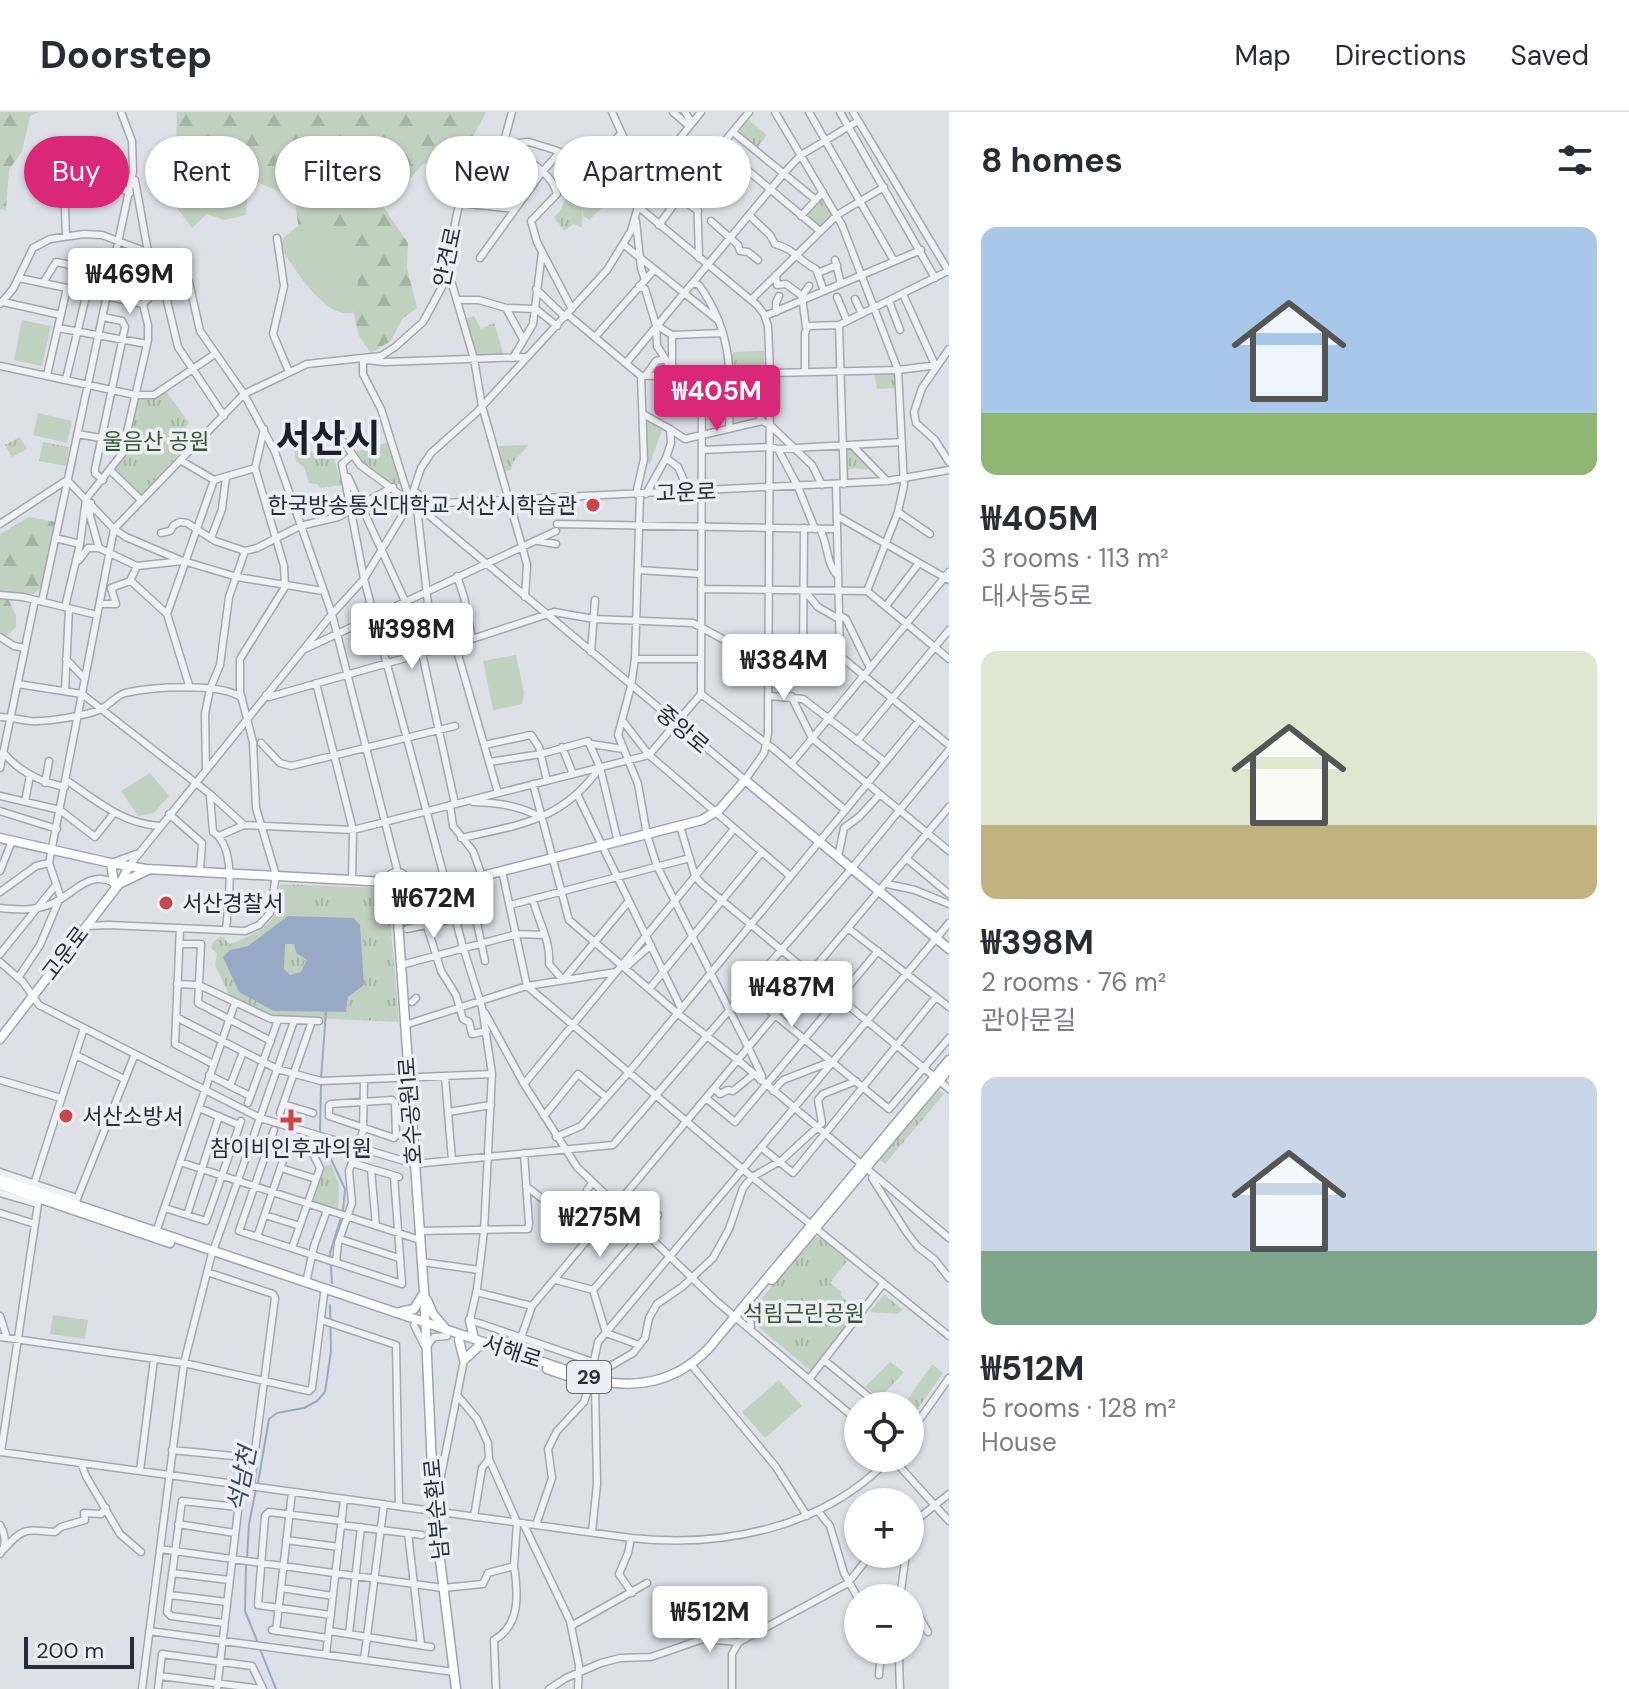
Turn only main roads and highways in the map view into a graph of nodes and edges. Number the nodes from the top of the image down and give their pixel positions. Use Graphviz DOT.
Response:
graph roads {
  1 [pos="736,790"];
  2 [pos="758,791"];
  3 [pos="0,838"];
  4 [pos="111,863"];
  5 [pos="129,866"];
  6 [pos="148,869"];
  7 [pos="387,882"];
  8 [pos="407,882"];
  9 [pos="116,884"];
  10 [pos="396,893"];
  11 [pos="949,949"];
  12 [pos="30,996"];
  13 [pos="0,1032"];
  14 [pos="0,1039"];
  15 [pos="949,1060"];
  16 [pos="949,1069"];
  17 [pos="937,1079"];
  18 [pos="0,1179"];
  19 [pos="0,1185"];
  20 [pos="813,1227"];
  21 [pos="212,1254"];
  22 [pos="424,1291"];
  23 [pos="391,1312"];
  24 [pos="737,1317"];
  25 [pos="426,1326"];
  26 [pos="452,1335"];
  27 [pos="476,1343"];
  28 [pos="592,1380"];
  29 [pos="432,1470"];
  30 [pos="442,1470"];
  31 [pos="456,1689"];
  1 -- 2 [label="main road"];
  1 -- 2 [label="main road, 중앙로"];
  1 -- 8 [label="main road"];
  2 -- 11 [label="main road, 중앙로"];
  3 -- 4 [label="main road"];
  4 -- 5 [label="main road"];
  4 -- 9 [label="main road"];
  5 -- 6 [label="main road"];
  5 -- 9 [label="main road, 고운로"];
  6 -- 7 [label="main road"];
  6 -- 9 [label="main road"];
  7 -- 8 [label="main road"];
  7 -- 10 [label="main road"];
  8 -- 10 [label="main road"];
  9 -- 12 [label="main road, 고운로"];
  9 -- 12 [label="main road, 고운로"];
  10 -- 22 [label="main road, 호수공원1로"];
  12 -- 13 [label="main road, 고운로"];
  12 -- 14 [label="main road, 고운로"];
  15 -- 17 [label="main road, 서해로 / 29"];
  16 -- 17 [label="main road, 서해로 / 29"];
  17 -- 20 [label="main road, 서해로 / 29"];
  18 -- 21 [label="main road, 서해로 / 29"];
  19 -- 21 [label="main road, 서해로 / 29"];
  20 -- 24 [label="main road, 서해로 / 29"];
  20 -- 24 [label="main road, 서해로 / 29"];
  21 -- 23 [label="main road, 서해로 / 29"];
  21 -- 25 [label="main road, 서해로 / 29"];
  22 -- 23 [label="main road"];
  22 -- 25 [label="main road, 호수공원1로"];
  22 -- 26 [label="main road"];
  23 -- 25 [label="main road, 서해로 / 29"];
  24 -- 28 [label="main road, 서해로 / 29"];
  24 -- 28 [label="main road, 서해로 / 29"];
  25 -- 26 [label="main road, 서해로 / 29"];
  25 -- 29 [label="main road, 남부순환로"];
  26 -- 27 [label="main road, 서해로 / 29"];
  26 -- 27 [label="main road"];
  26 -- 27 [label="main road"];
  27 -- 28 [label="main road, 서해로 / 29"];
  27 -- 28 [label="main road, 서해로 / 29"];
  29 -- 30 [label="main road"];
  29 -- 31 [label="main road, 남부순환로"];
}
